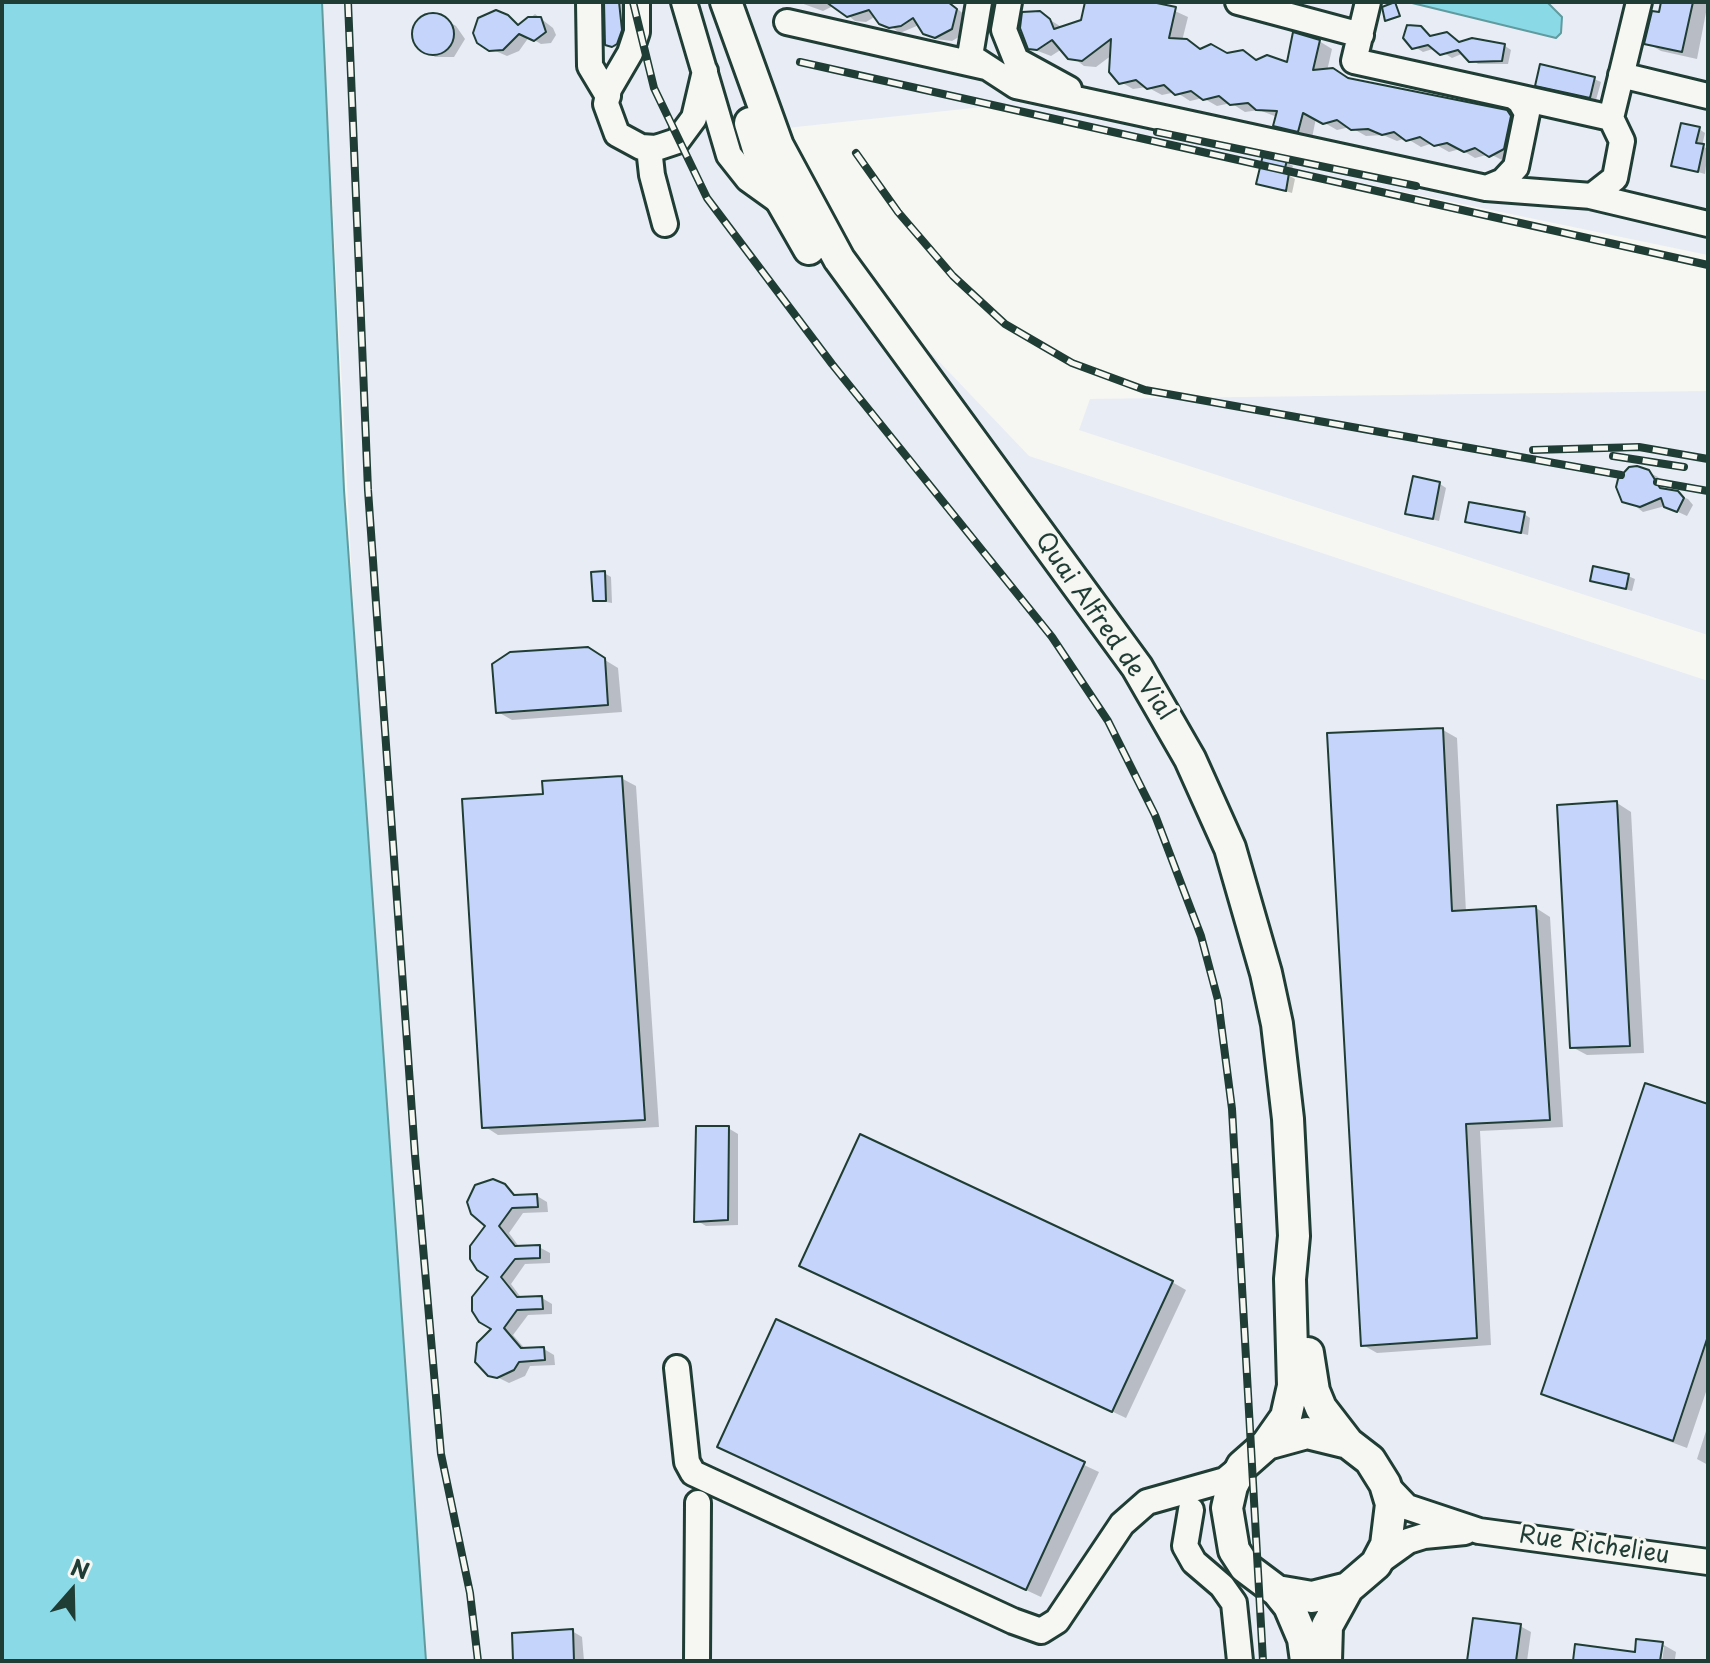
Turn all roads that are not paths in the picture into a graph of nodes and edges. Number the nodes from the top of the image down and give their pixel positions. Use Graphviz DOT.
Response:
graph roads {
  1 [pos="637,2"];
  2 [pos="684,2"];
  3 [pos="724,2"];
  4 [pos="740,2"];
  5 [pos="979,2"];
  6 [pos="1009,2"];
  7 [pos="1238,2"];
  8 [pos="1368,2"];
  9 [pos="1639,2"];
  10 [pos="587,5"];
  11 [pos="787,22"];
  12 [pos="1361,35"];
  13 [pos="744,50"];
  14 [pos="988,68"];
  15 [pos="705,71"];
  16 [pos="1621,75"];
  17 [pos="608,96"];
  18 [pos="1513,96"];
  19 [pos="1708,96"];
  20 [pos="1093,102"];
  21 [pos="1611,118"];
  22 [pos="649,148"];
  23 [pos="1486,188"];
  24 [pos="1590,196"];
  25 [pos="782,203"];
  26 [pos="665,224"];
  27 [pos="1708,224"];
  28 [pos="1005,488"];
  29 [pos="1294,1236"];
  30 [pos="677,1368"];
  31 [pos="1348,1443"];
  32 [pos="1267,1444"];
  33 [pos="1242,1466"];
  34 [pos="1385,1484"];
  35 [pos="1159,1498"];
  36 [pos="698,1503"];
  37 [pos="1191,1510"];
  38 [pos="1228,1531"];
  39 [pos="1479,1531"];
  40 [pos="1708,1562"];
  41 [pos="1376,1564"];
  42 [pos="1348,1588"];
  43 [pos="1277,1591"];
  44 [pos="697,1661"];
  45 [pos="1240,1661"];
  46 [pos="1306,1661"];
  47 [pos="1326,1661"];
  1 -- 17 [label="street"];
  2 -- 15 [label="street"];
  3 -- 13 [label="main road, Quai Alfred de Vial"];
  3 -- 25 [label="main road, Quai Alfred de Vial"];
  4 -- 13 [label="street"];
  5 -- 14 [label="street"];
  6 -- 20 [label="street"];
  7 -- 12 [label="street"];
  8 -- 12 [label="street"];
  9 -- 16 [label="street"];
  10 -- 17 [label="street"];
  11 -- 14 [label="street"];
  12 -- 18 [label="street"];
  13 -- 28 [label="main road, Quai Alfred de Vial"];
  14 -- 20 [label="street"];
  15 -- 22 [label="street"];
  15 -- 25 [label="street"];
  16 -- 19 [label="street"];
  16 -- 21 [label="street"];
  17 -- 22 [label="street"];
  18 -- 21 [label="street"];
  18 -- 23 [label="street"];
  20 -- 23 [label="street"];
  21 -- 24 [label="street"];
  22 -- 26 [label="street"];
  23 -- 24 [label="street"];
  24 -- 27 [label="street"];
  25 -- 28 [label="main road, Quai Alfred de Vial"];
  28 -- 29 [label="main road, Quai Alfred de Vial"];
  29 -- 31 [label="main road, Quai Alfred de Vial"];
  29 -- 32 [label="main road, Quai Alfred de Vial"];
  30 -- 35 [label="street"];
  31 -- 32 [label="main road"];
  31 -- 34 [label="main road"];
  32 -- 33 [label="main road"];
  33 -- 35 [label="street"];
  33 -- 38 [label="main road"];
  34 -- 39 [label="street, Rue Richelieu"];
  34 -- 41 [label="main road"];
  35 -- 37 [label="street"];
  36 -- 44 [label="street"];
  37 -- 38 [label="street"];
  37 -- 45 [label="street"];
  38 -- 43 [label="main road"];
  39 -- 40 [label="street, Rue Richelieu"];
  39 -- 41 [label="street, Rue Richelieu"];
  41 -- 42 [label="main road"];
  42 -- 43 [label="main road"];
  42 -- 47 [label="main road"];
  43 -- 46 [label="main road"];
}
